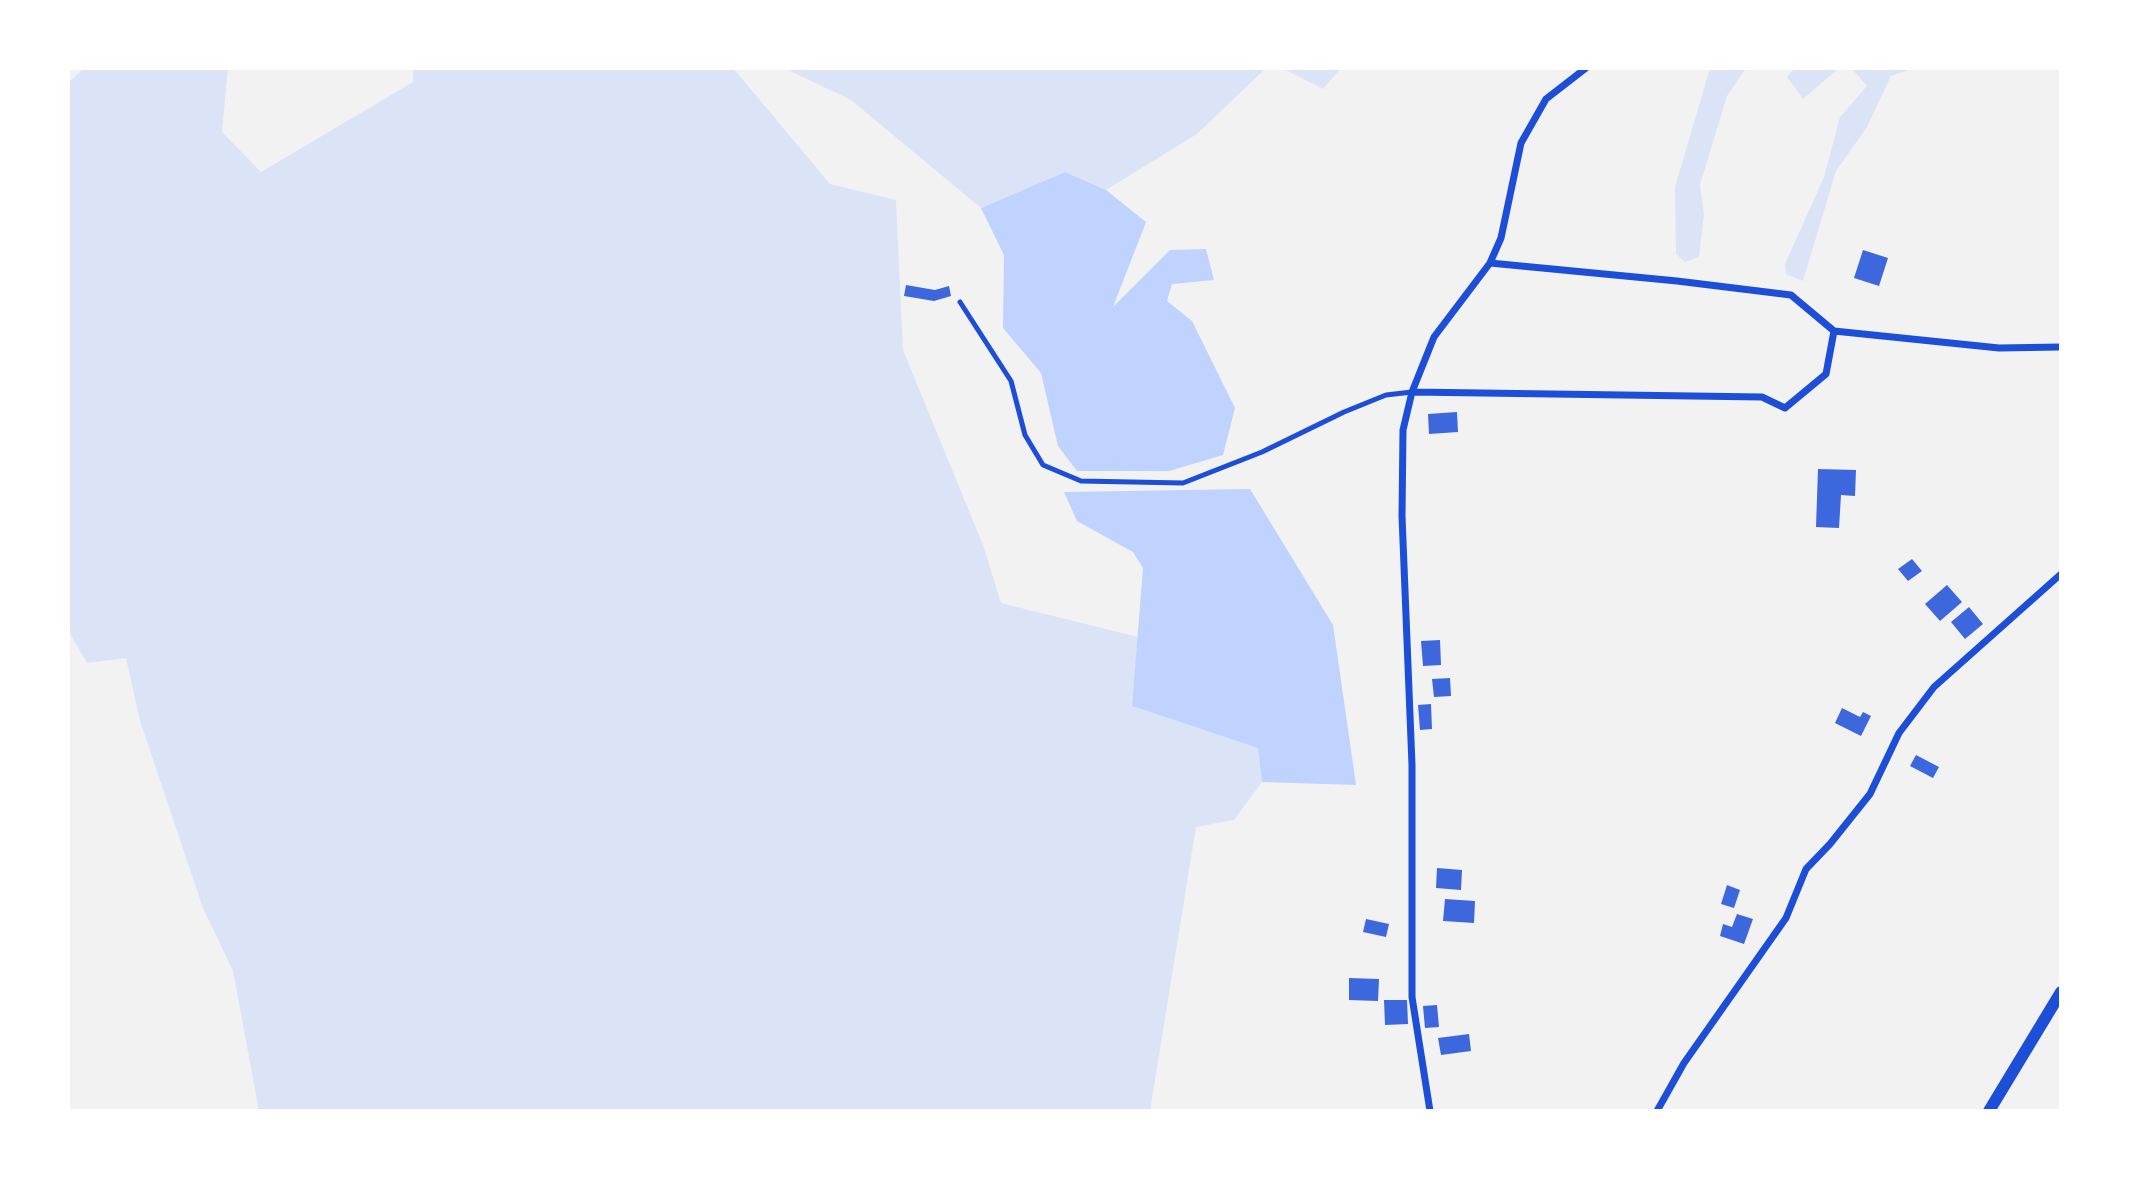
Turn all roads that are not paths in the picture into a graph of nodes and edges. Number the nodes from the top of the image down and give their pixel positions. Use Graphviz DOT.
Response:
graph roads {
  1 [pos="1586,68"];
  2 [pos="1490,264"];
  3 [pos="960,302"];
  4 [pos="1834,331"];
  5 [pos="2061,347"];
  6 [pos="1412,392"];
  7 [pos="2061,574"];
  8 [pos="2061,992"];
  9 [pos="1430,1111"];
  10 [pos="1657,1111"];
  11 [pos="1989,1111"];
  1 -- 2 [label="street"];
  2 -- 4 [label="street"];
  2 -- 6 [label="street"];
  3 -- 6 [label="lane"];
  4 -- 5 [label="street"];
  4 -- 6 [label="street"];
  6 -- 9 [label="street"];
  7 -- 10 [label="street"];
  8 -- 11 [label="street"];
}
